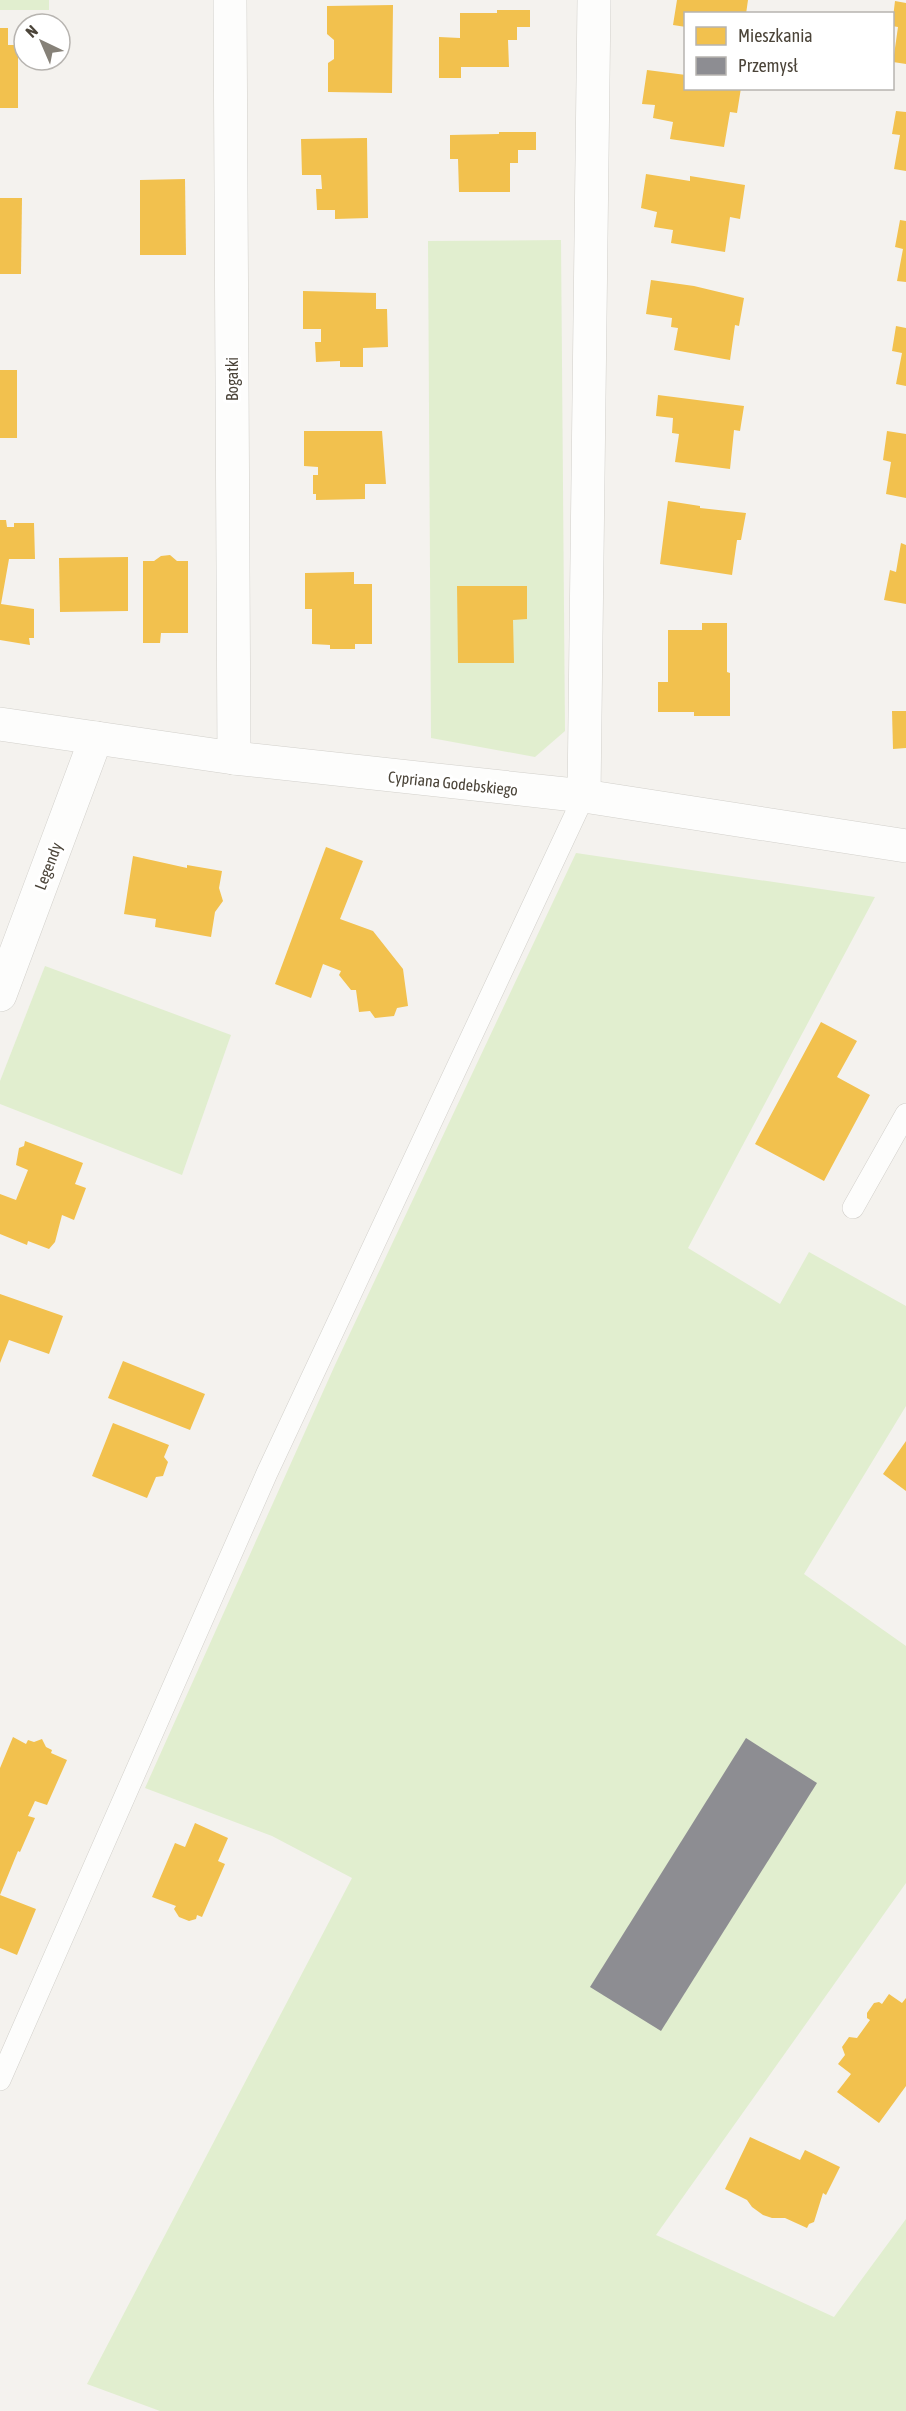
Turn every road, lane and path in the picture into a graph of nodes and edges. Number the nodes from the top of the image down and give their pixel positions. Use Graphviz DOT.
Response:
graph roads {
  1 [pos="230,0"];
  2 [pos="594,0"];
  3 [pos="0,724"];
  4 [pos="96,738"];
  5 [pos="234,758"];
  6 [pos="584,796"];
  7 [pos="906,846"];
  8 [pos="0,995"];
  9 [pos="906,1114"];
  10 [pos="853,1208"];
  11 [pos="0,2080"];
  1 -- 5 [label="street, Bogatki"];
  2 -- 6 [label="street"];
  3 -- 4 [label="street, Cypriana Godebskiego"];
  4 -- 5 [label="street, Cypriana Godebskiego"];
  4 -- 8 [label="street, Legendy"];
  5 -- 6 [label="street, Cypriana Godebskiego"];
  6 -- 7 [label="street, Cypriana Godebskiego"];
  6 -- 11 [label="lane"];
  9 -- 10 [label="lane"];
}
